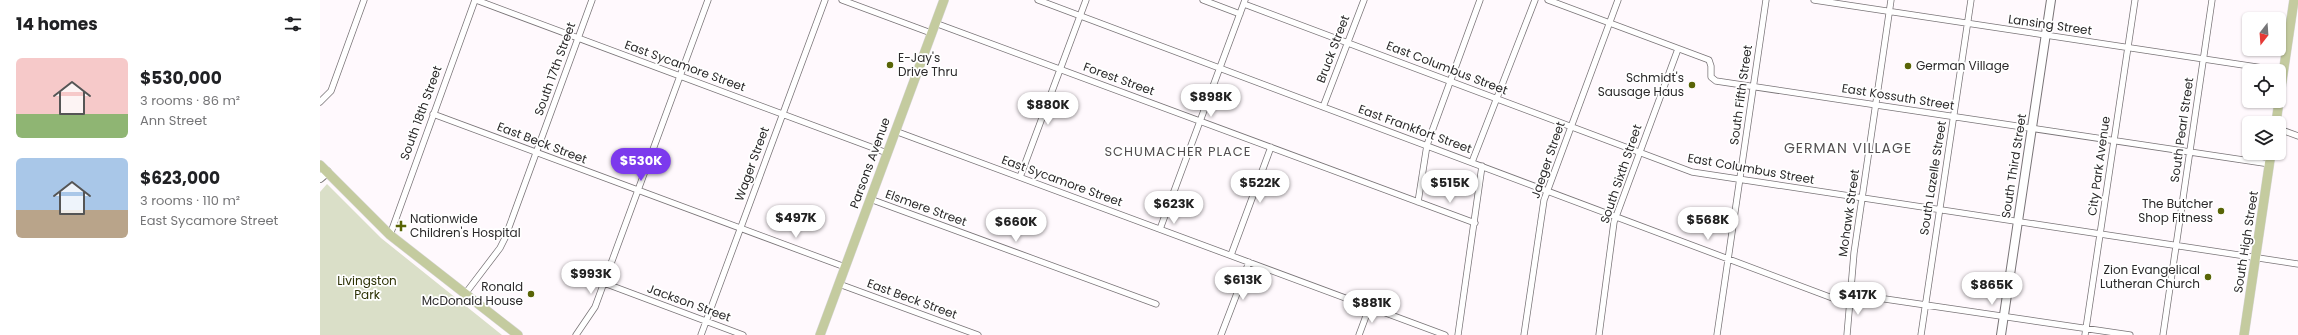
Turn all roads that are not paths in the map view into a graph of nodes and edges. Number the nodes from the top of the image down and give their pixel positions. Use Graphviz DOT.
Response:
graph roads {
  1 [pos="364,0"];
  2 [pos="475,0"];
  3 [pos="592,0"];
  4 [pos="708,0"];
  5 [pos="825,0"];
  6 [pos="842,0"];
  7 [pos="944,0"];
  8 [pos="1038,0"];
  9 [pos="1086,0"];
  10 [pos="1203,0"];
  11 [pos="1364,0"];
  12 [pos="1480,0"];
  13 [pos="1535,0"];
  14 [pos="1548,0"];
  15 [pos="1618,0"];
  16 [pos="1766,0"];
  17 [pos="1814,0"];
  18 [pos="1891,0"];
  19 [pos="1971,0"];
  20 [pos="2051,0"];
  21 [pos="2135,0"];
  22 [pos="2212,0"];
  23 [pos="2294,0"];
  24 [pos="1244,2"];
  25 [pos="1889,12"];
  26 [pos="1240,14"];
  27 [pos="1080,15"];
  28 [pos="935,22"];
  29 [pos="1610,23"];
  30 [pos="1967,24"];
  31 [pos="931,33"];
  32 [pos="2046,35"];
  33 [pos="578,38"];
  34 [pos="1347,43"];
  35 [pos="2128,47"];
  36 [pos="1678,49"];
  37 [pos="2203,59"];
  38 [pos="2242,64"];
  39 [pos="2284,64"];
  40 [pos="1221,68"];
  41 [pos="1060,69"];
  42 [pos="680,76"];
  43 [pos="1449,81"];
  44 [pos="1753,87"];
  45 [pos="1496,99"];
  46 [pos="320,102"];
  47 [pos="1876,105"];
  48 [pos="1323,107"];
  49 [pos="433,114"];
  50 [pos="782,114"];
  51 [pos="1953,117"];
  52 [pos="1200,121"];
  53 [pos="1571,127"];
  54 [pos="2031,128"];
  55 [pos="895,131"];
  56 [pos="2286,132"];
  57 [pos="2298,136"];
  58 [pos="2114,141"];
  59 [pos="1427,145"];
  60 [pos="1271,147"];
  61 [pos="1640,152"];
  62 [pos="2189,152"];
  63 [pos="536,153"];
  64 [pos="887,154"];
  65 [pos="2270,160"];
  66 [pos="1472,162"];
  67 [pos="2270,164"];
  68 [pos="320,165"];
  69 [pos="1482,166"];
  70 [pos="324,175"];
  71 [pos="1020,177"];
  72 [pos="1739,180"];
  73 [pos="638,190"];
  74 [pos="1547,190"];
  75 [pos="870,199"];
  76 [pos="1862,199"];
  77 [pos="1418,202"];
  78 [pos="1939,210"];
  79 [pos="1616,216"];
  80 [pos="2017,222"];
  81 [pos="1475,223"];
  82 [pos="740,228"];
  83 [pos="1160,229"];
  84 [pos="2100,234"];
  85 [pos="390,235"];
  86 [pos="2176,246"];
  87 [pos="1231,255"];
  88 [pos="1728,258"];
  89 [pos="2256,258"];
  90 [pos="1249,262"];
  91 [pos="2298,264"];
  92 [pos="845,267"];
  93 [pos="604,283"];
  94 [pos="839,284"];
  95 [pos="465,294"];
  96 [pos="1851,294"];
  97 [pos="1156,304"];
  98 [pos="1925,304"];
  99 [pos="1851,305"];
  100 [pos="1369,308"];
  101 [pos="2004,316"];
  102 [pos="706,321"];
  103 [pos="1424,328"];
  104 [pos="2086,329"];
  105 [pos="518,335"];
  106 [pos="576,335"];
  107 [pos="701,335"];
  108 [pos="743,335"];
  109 [pos="820,335"];
  110 [pos="978,335"];
  111 [pos="1221,335"];
  112 [pos="1359,335"];
  113 [pos="1422,335"];
  114 [pos="1445,335"];
  115 [pos="1458,335"];
  116 [pos="1524,335"];
  117 [pos="1599,335"];
  118 [pos="1717,335"];
  119 [pos="1847,335"];
  120 [pos="1921,335"];
  121 [pos="2001,335"];
  122 [pos="2085,335"];
  123 [pos="2130,335"];
  124 [pos="2163,335"];
  125 [pos="2244,335"];
  1 -- 46 [label="street"];
  2 -- 33 [label="street, East Sycamore Street"];
  2 -- 49 [label="street, South 18th Street"];
  3 -- 33 [label="street, South 17th Street"];
  4 -- 42 [label="street"];
  5 -- 50 [label="street, Wager Street"];
  6 -- 31 [label="street"];
  7 -- 28 [label="main road, Parsons Avenue"];
  8 -- 27 [label="street, East Frankfort Street"];
  9 -- 27 [label="street"];
  10 -- 26 [label="street"];
  11 -- 34 [label="street, Bruck Street"];
  12 -- 43 [label="street"];
  13 -- 45 [label="street"];
  14 -- 29 [label="street, East Kossuth Street"];
  15 -- 29 [label="street, Jaeger Street"];
  16 -- 44 [label="street, South Fifth Street"];
  17 -- 25 [label="street, Lansing Street"];
  18 -- 25 [label="street, Mohawk Street"];
  19 -- 30 [label="street, South Lazelle Street"];
  20 -- 32 [label="street, South Third Street"];
  21 -- 35 [label="street, City Park Avenue"];
  22 -- 37 [label="street, South Pearl Street"];
  23 -- 39 [label="main road"];
  24 -- 26 [label="street"];
  24 -- 34 [label="street, East Columbus Street"];
  25 -- 30 [label="street, Lansing Street"];
  25 -- 47 [label="street, Mohawk Street"];
  26 -- 40 [label="street"];
  27 -- 40 [label="street, East Frankfort Street"];
  27 -- 41 [label="street"];
  28 -- 31 [label="main road, Parsons Avenue"];
  28 -- 41 [label="street, Forest Street"];
  29 -- 36 [label="street, East Kossuth Street"];
  29 -- 53 [label="street, Jaeger Street"];
  30 -- 32 [label="street, Lansing Street"];
  30 -- 51 [label="street, South Lazelle Street"];
  31 -- 55 [label="main road, Parsons Avenue"];
  32 -- 35 [label="street, Lansing Street"];
  32 -- 54 [label="street, South Third Street"];
  33 -- 42 [label="street, East Sycamore Street"];
  33 -- 63 [label="street, South 17th Street"];
  34 -- 43 [label="street, East Columbus Street"];
  34 -- 48 [label="street, Bruck Street"];
  35 -- 37 [label="street, Lansing Street"];
  35 -- 58 [label="street, City Park Avenue"];
  36 -- 44 [label="street, East Kossuth Street"];
  36 -- 61 [label="street, South Sixth Street"];
  37 -- 38 [label="street, Lansing Street"];
  37 -- 62 [label="street, South Pearl Street"];
  40 -- 48 [label="street, East Frankfort Street"];
  40 -- 52 [label="street"];
  41 -- 52 [label="street, Forest Street"];
  41 -- 71 [label="street"];
  42 -- 50 [label="street, East Sycamore Street"];
  42 -- 73 [label="street"];
  43 -- 45 [label="street, East Columbus Street"];
  43 -- 59 [label="street"];
  44 -- 47 [label="street, East Kossuth Street"];
  44 -- 72 [label="street, South Fifth Street"];
  45 -- 53 [label="street, East Columbus Street"];
  45 -- 66 [label="street"];
  47 -- 51 [label="street, East Kossuth Street"];
  47 -- 76 [label="street, Mohawk Street"];
  48 -- 59 [label="street, East Frankfort Street"];
  49 -- 63 [label="street, East Beck Street"];
  49 -- 85 [label="street, South 18th Street"];
  50 -- 64 [label="street, East Sycamore Street"];
  50 -- 82 [label="street, Wager Street"];
  51 -- 54 [label="street, East Kossuth Street"];
  51 -- 78 [label="street, South Lazelle Street"];
  52 -- 60 [label="street, Forest Street"];
  52 -- 83 [label="street"];
  53 -- 61 [label="street, East Columbus Street"];
  53 -- 74 [label="street, Jaeger Street"];
  54 -- 58 [label="street, East Kossuth Street"];
  54 -- 80 [label="street, South Third Street"];
  55 -- 64 [label="main road, Parsons Avenue"];
  55 -- 71 [label="street, East Sycamore Street"];
  56 -- 57 [label="street"];
  58 -- 62 [label="street, East Kossuth Street"];
  58 -- 84 [label="street, City Park Avenue"];
  59 -- 66 [label="street, East Frankfort Street"];
  59 -- 77 [label="street"];
  60 -- 77 [label="street, Forest Street"];
  60 -- 87 [label="street"];
  61 -- 72 [label="street, East Columbus Street"];
  61 -- 79 [label="street, South Sixth Street"];
  62 -- 67 [label="street, East Kossuth Street"];
  62 -- 86 [label="street, South Pearl Street"];
  63 -- 73 [label="street, East Beck Street"];
  63 -- 95 [label="street, South 17th Street"];
  64 -- 75 [label="main road, Parsons Avenue"];
  65 -- 67 [label="main road, South High Street"];
  66 -- 69 [label="street, East Frankfort Street"];
  67 -- 89 [label="main road, South High Street"];
  68 -- 70 [label="main road"];
  69 -- 74 [label="street, East Frankfort Street"];
  69 -- 81 [label="street"];
  70 -- 85 [label="main road"];
  71 -- 83 [label="street, East Sycamore Street"];
  72 -- 76 [label="street, East Columbus Street"];
  72 -- 88 [label="street, South Fifth Street"];
  73 -- 82 [label="street, East Beck Street"];
  73 -- 93 [label="street"];
  74 -- 79 [label="street, East Frankfort Street"];
  74 -- 116 [label="street, Jaeger Street"];
  75 -- 92 [label="main road, Parsons Avenue"];
  75 -- 97 [label="street, Elsmere Street"];
  76 -- 78 [label="street, East Columbus Street"];
  76 -- 96 [label="street, Mohawk Street"];
  77 -- 81 [label="street, Forest Street"];
  78 -- 80 [label="street, East Columbus Street"];
  78 -- 98 [label="street, South Lazelle Street"];
  79 -- 88 [label="street, East Frankfort Street"];
  79 -- 117 [label="street, South Sixth Street"];
  80 -- 84 [label="street, East Columbus Street"];
  80 -- 101 [label="street, South Third Street"];
  81 -- 115 [label="street"];
  82 -- 92 [label="street, East Beck Street"];
  82 -- 102 [label="street, Wager Street"];
  83 -- 87 [label="street, East Sycamore Street"];
  84 -- 86 [label="street, East Columbus Street"];
  84 -- 104 [label="street, City Park Avenue"];
  85 -- 95 [label="main road"];
  86 -- 89 [label="street, East Columbus Street"];
  86 -- 124 [label="street, South Pearl Street"];
  87 -- 90 [label="street, East Sycamore Street"];
  88 -- 99 [label="street, East Frankfort Street"];
  88 -- 118 [label="street, South Fifth Street"];
  89 -- 91 [label="street, East Columbus Street"];
  89 -- 125 [label="main road, South High Street"];
  90 -- 100 [label="street, East Sycamore Street"];
  90 -- 111 [label="street"];
  92 -- 94 [label="main road, Parsons Avenue"];
  93 -- 102 [label="street, Jackson Street"];
  93 -- 106 [label="street"];
  94 -- 109 [label="main road, Parsons Avenue"];
  94 -- 110 [label="street, East Beck Street"];
  95 -- 105 [label="main road"];
  96 -- 98 [label="street"];
  96 -- 99 [label="street, Mohawk Street"];
  98 -- 101 [label="street"];
  98 -- 120 [label="street, South Lazelle Street"];
  99 -- 119 [label="street, Mohawk Street"];
  100 -- 103 [label="street, East Sycamore Street"];
  100 -- 112 [label="street"];
  101 -- 104 [label="street"];
  101 -- 121 [label="street, South Third Street"];
  102 -- 107 [label="street, Wager Street"];
  102 -- 108 [label="street, Jackson Street"];
  103 -- 113 [label="street"];
  103 -- 114 [label="street, East Sycamore Street"];
  104 -- 122 [label="street, City Park Avenue"];
  104 -- 123 [label="street"];
}
